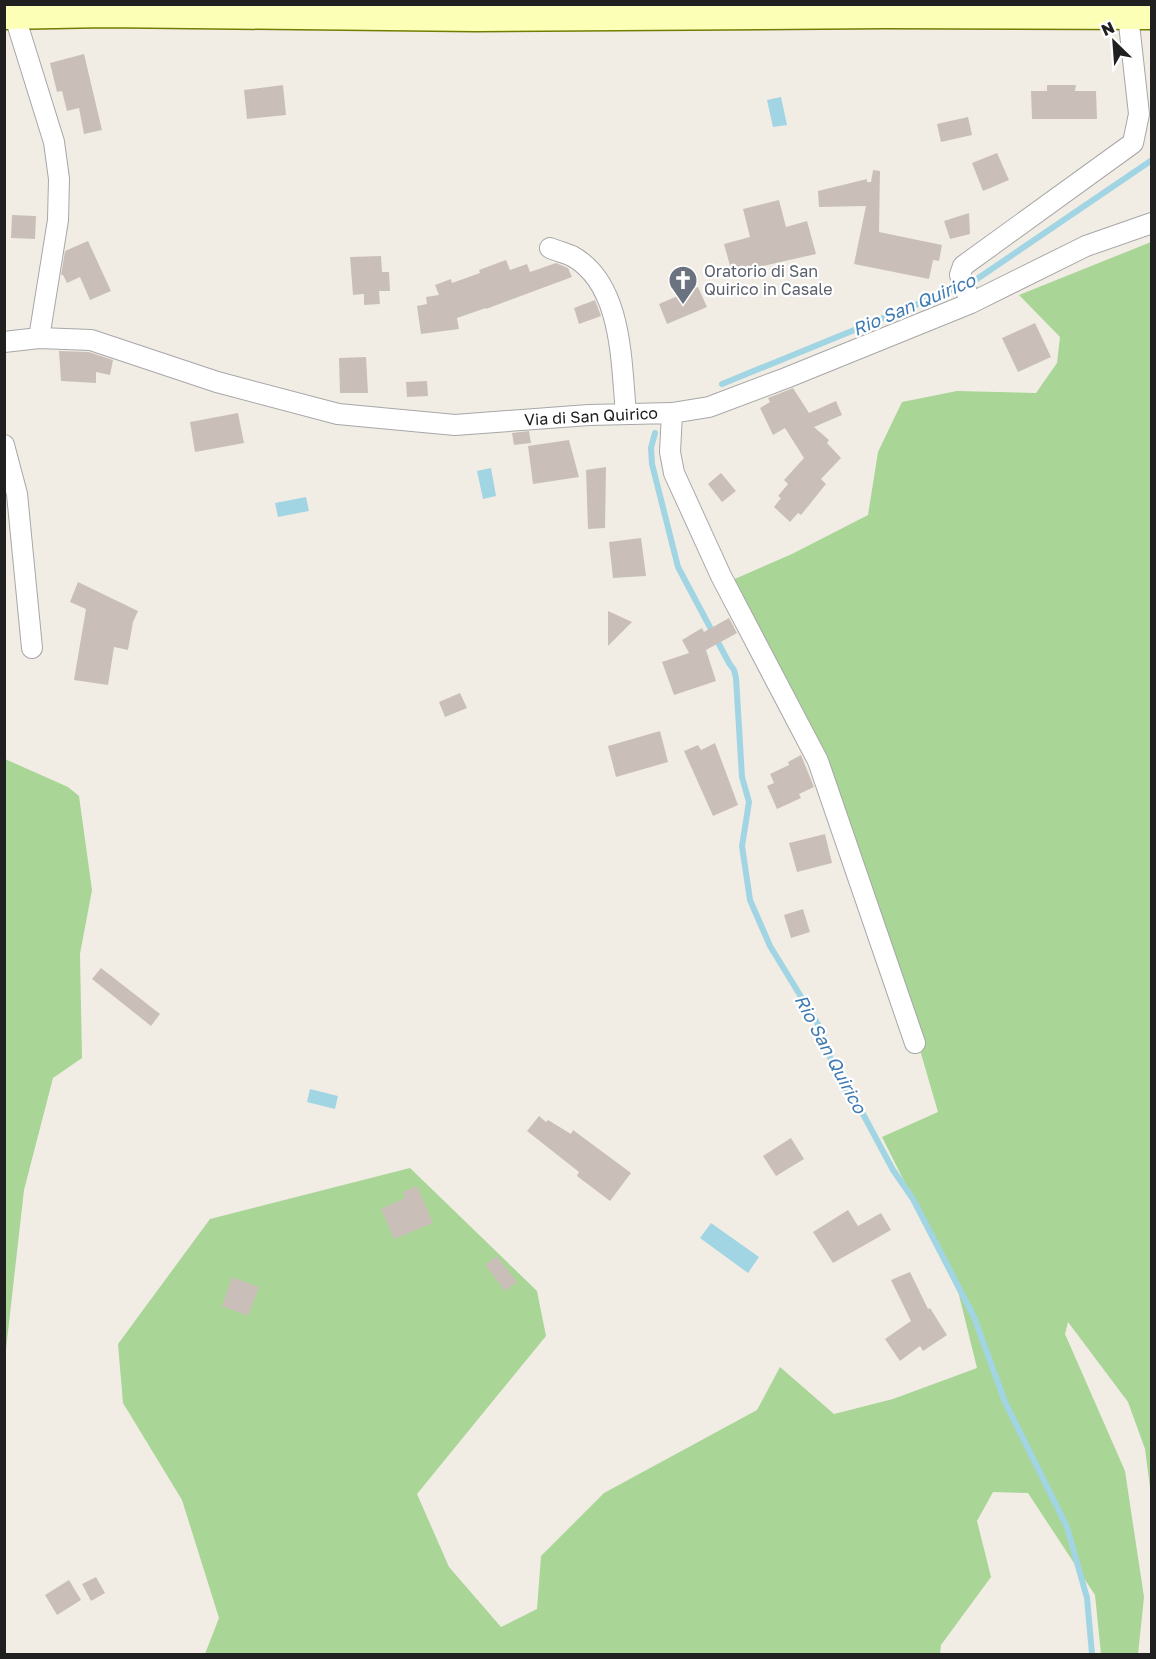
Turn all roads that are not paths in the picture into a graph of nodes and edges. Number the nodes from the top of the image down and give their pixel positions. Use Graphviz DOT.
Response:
graph roads {
  1 [pos="10,12"];
  2 [pos="1140,15"];
  3 [pos="1152,223"];
  4 [pos="550,248"];
  5 [pos="969,300"];
  6 [pos="39,338"];
  7 [pos="4,342"];
  8 [pos="672,412"];
  9 [pos="626,413"];
  10 [pos="4,445"];
  11 [pos="32,648"];
  12 [pos="915,1043"];
  1 -- 2 [label="main road"];
  1 -- 6 [label="street"];
  2 -- 5 [label="street"];
  3 -- 5 [label="street, Via di San Quirico"];
  4 -- 9 [label="street"];
  5 -- 8 [label="street, Via di San Quirico"];
  6 -- 7 [label="street, Via di San Quirico"];
  6 -- 9 [label="street, Via di San Quirico"];
  8 -- 9 [label="street, Via di San Quirico"];
  8 -- 12 [label="street"];
  10 -- 11 [label="street"];
}
